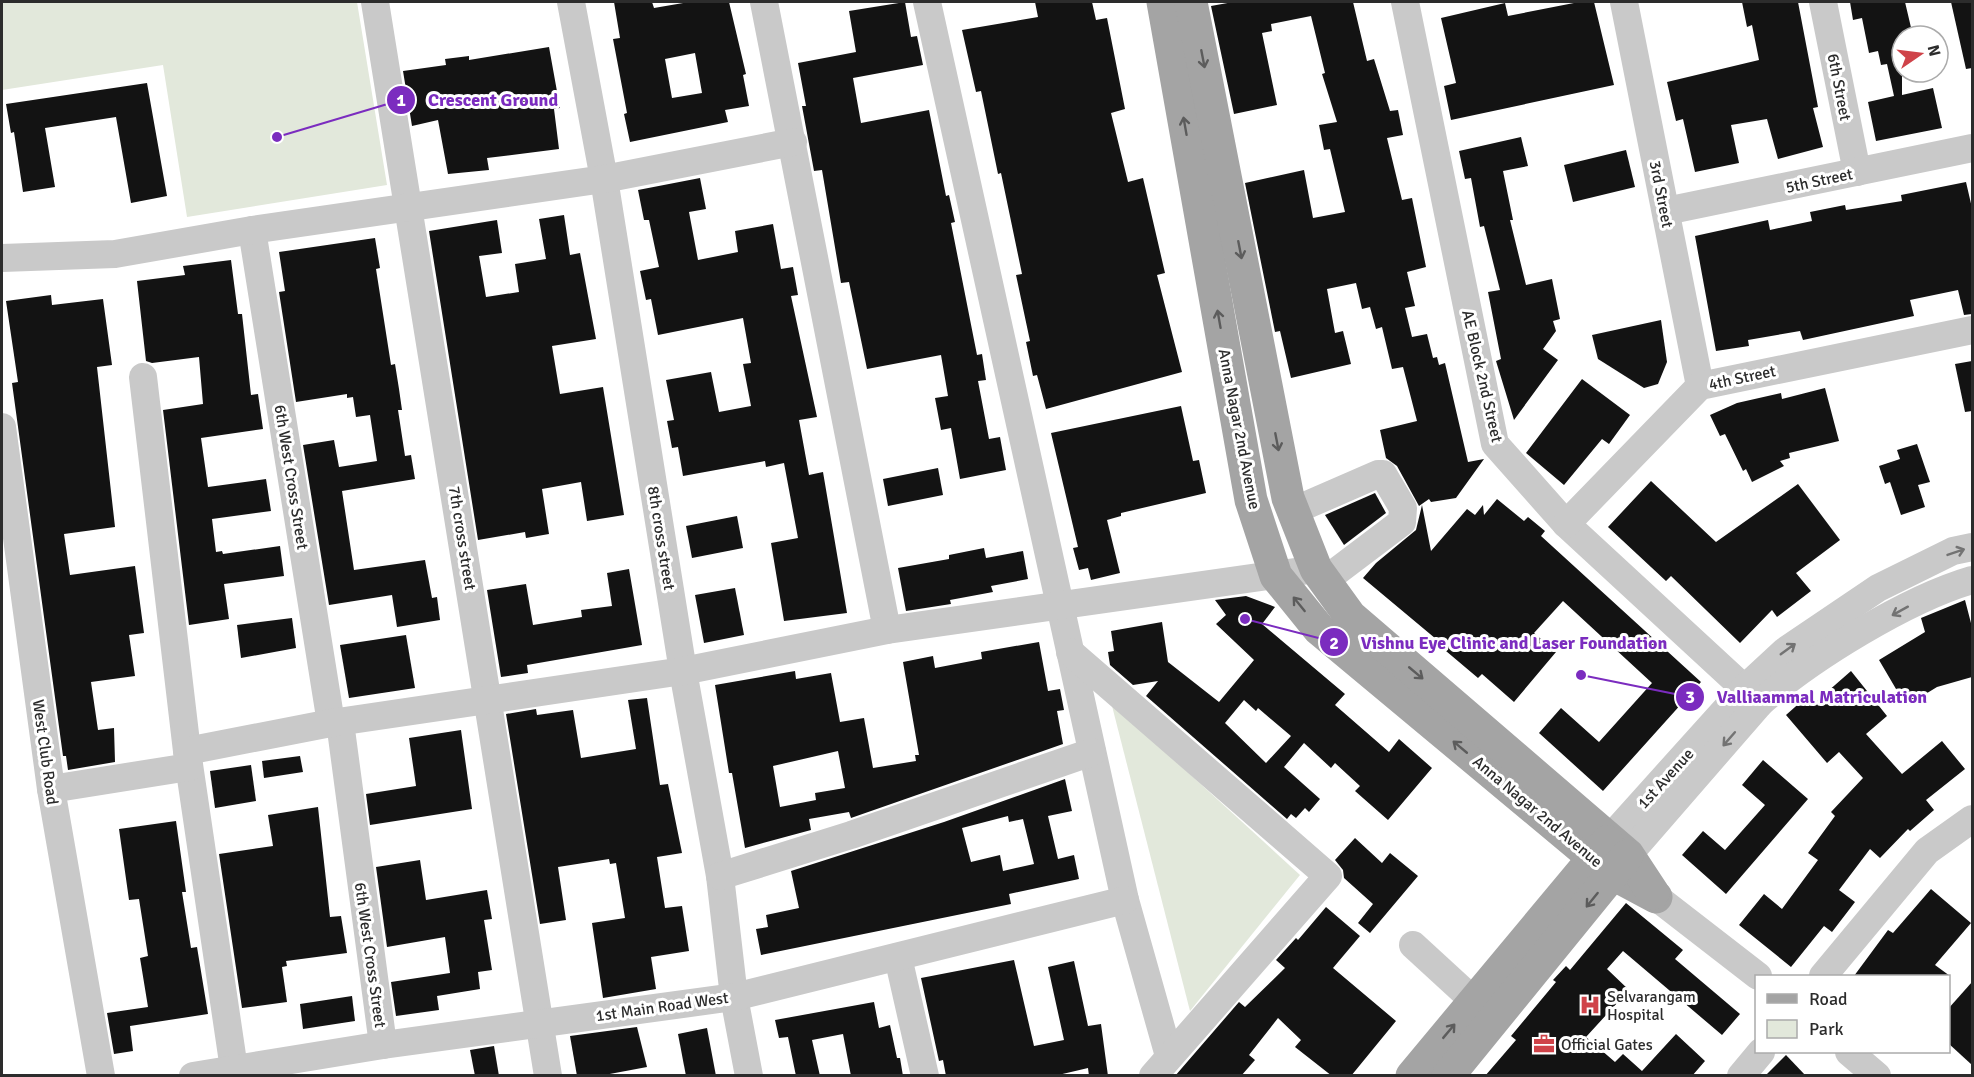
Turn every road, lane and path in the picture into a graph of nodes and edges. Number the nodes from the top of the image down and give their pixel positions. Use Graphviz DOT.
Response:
graph roads {
  1 [pos="375,2"];
  2 [pos="571,2"];
  3 [pos="764,2"];
  4 [pos="927,2"];
  5 [pos="1163,2"];
  6 [pos="1191,2"];
  7 [pos="1405,2"];
  8 [pos="1624,2"];
  9 [pos="1824,2"];
  10 [pos="793,142"];
  11 [pos="1972,148"];
  12 [pos="1857,172"];
  13 [pos="603,179"];
  14 [pos="409,208"];
  15 [pos="1666,212"];
  16 [pos="252,230"];
  17 [pos="2,258"];
  18 [pos="1972,330"];
  19 [pos="143,377"];
  20 [pos="1700,386"];
  21 [pos="2,427"];
  22 [pos="6,495"];
  23 [pos="1293,511"];
  24 [pos="1566,524"];
  25 [pos="1972,547"];
  26 [pos="1320,575"];
  27 [pos="1276,576"];
  28 [pos="1972,580"];
  29 [pos="1060,607"];
  30 [pos="887,630"];
  31 [pos="1070,652"];
  32 [pos="683,672"];
  33 [pos="1752,696"];
  34 [pos="489,698"];
  35 [pos="336,723"];
  36 [pos="1092,752"];
  37 [pos="188,759"];
  38 [pos="51,789"];
  39 [pos="1972,819"];
  40 [pos="1611,856"];
  41 [pos="720,876"];
  42 [pos="1656,897"];
  43 [pos="1125,900"];
  44 [pos="1413,945"];
  45 [pos="898,957"];
  46 [pos="1757,975"];
  47 [pos="1824,975"];
  48 [pos="734,997"];
  49 [pos="1474,1002"];
  50 [pos="539,1023"];
  51 [pos="383,1045"];
  52 [pos="1760,1053"];
  53 [pos="1850,1053"];
  54 [pos="314,1066"];
  55 [pos="1161,1066"];
  56 [pos="234,1069"];
  57 [pos="101,1076"];
  58 [pos="193,1076"];
  59 [pos="548,1076"];
  60 [pos="749,1076"];
  61 [pos="925,1076"];
  62 [pos="1412,1076"];
  63 [pos="1448,1076"];
  64 [pos="1741,1076"];
  65 [pos="1877,1076"];
  1 -- 14 [label="street, 7th cross street"];
  2 -- 13 [label="street, 8th cross street"];
  3 -- 10 [label="street"];
  4 -- 29 [label="street"];
  27 -- 5 [label="main road, Anna Nagar 2nd Avenue, one-way"];
  6 -- 23 [label="main road, Anna Nagar 2nd Avenue, one-way"];
  7 -- 24 [label="street, AE Block 2nd Street"];
  8 -- 15 [label="street, 3rd Street"];
  9 -- 12 [label="street, 6th Street"];
  10 -- 13 [label="street"];
  10 -- 30 [label="street"];
  11 -- 12 [label="street, 5th Street"];
  12 -- 15 [label="street, 5th Street"];
  13 -- 14 [label="street"];
  13 -- 32 [label="street, 8th cross street"];
  14 -- 16 [label="street"];
  14 -- 34 [label="street, 7th cross street"];
  15 -- 20 [label="street, 3rd Street"];
  16 -- 17 [label="street"];
  16 -- 35 [label="street, 6th West Cross Street"];
  18 -- 20 [label="street, 4th Street"];
  19 -- 37 [label="street"];
  20 -- 24 [label="street, 4th Street"];
  21 -- 22 [label="street, West Club Road"];
  22 -- 38 [label="street, West Club Road"];
  23 -- 26 [label="main road, Anna Nagar 2nd Avenue"];
  23 -- 26 [label="street"];
  24 -- 33 [label="street, AE Block 2nd Street"];
  33 -- 25 [label="street, 1st Avenue, one-way"];
  26 -- 27 [label="street"];
  26 -- 40 [label="main road, Anna Nagar 2nd Avenue, one-way"];
  27 -- 29 [label="street"];
  40 -- 27 [label="main road, Anna Nagar 2nd Avenue, one-way"];
  28 -- 33 [label="street, 1st Avenue, one-way"];
  29 -- 30 [label="street"];
  29 -- 31 [label="street"];
  30 -- 32 [label="street"];
  31 -- 36 [label="street"];
  31 -- 55 [label="street"];
  32 -- 34 [label="street"];
  32 -- 41 [label="street, 8th cross street"];
  33 -- 40 [label="street, 1st Avenue"];
  34 -- 35 [label="street"];
  34 -- 50 [label="street, 7th cross street"];
  35 -- 37 [label="street"];
  35 -- 51 [label="street, 6th West Cross Street"];
  36 -- 41 [label="street"];
  36 -- 43 [label="street"];
  37 -- 38 [label="street"];
  37 -- 56 [label="street"];
  38 -- 57 [label="street, West Club Road"];
  39 -- 47 [label="street"];
  40 -- 42 [label="main road, Anna Nagar 2nd Avenue"];
  40 -- 49 [label="main road, 1st Avenue"];
  40 -- 63 [label="main road, 1st Avenue, one-way"];
  41 -- 48 [label="street, 8th cross street"];
  42 -- 46 [label="street"];
  43 -- 45 [label="street, 1st Main Road West"];
  43 -- 55 [label="street"];
  44 -- 49 [label="street"];
  45 -- 48 [label="street, 1st Main Road West"];
  45 -- 61 [label="street"];
  48 -- 50 [label="street, 1st Main Road West"];
  48 -- 60 [label="street, 8th cross street"];
  62 -- 49 [label="main road, 1st Avenue, one-way"];
  50 -- 51 [label="street, 1st Main Road West"];
  50 -- 59 [label="street, 7th cross street"];
  51 -- 54 [label="street, 1st Main Road West"];
  52 -- 64 [label="street"];
  53 -- 65 [label="street"];
  54 -- 56 [label="street, 1st Main Road West"];
  56 -- 58 [label="street, 1st Main Road West"];
}
